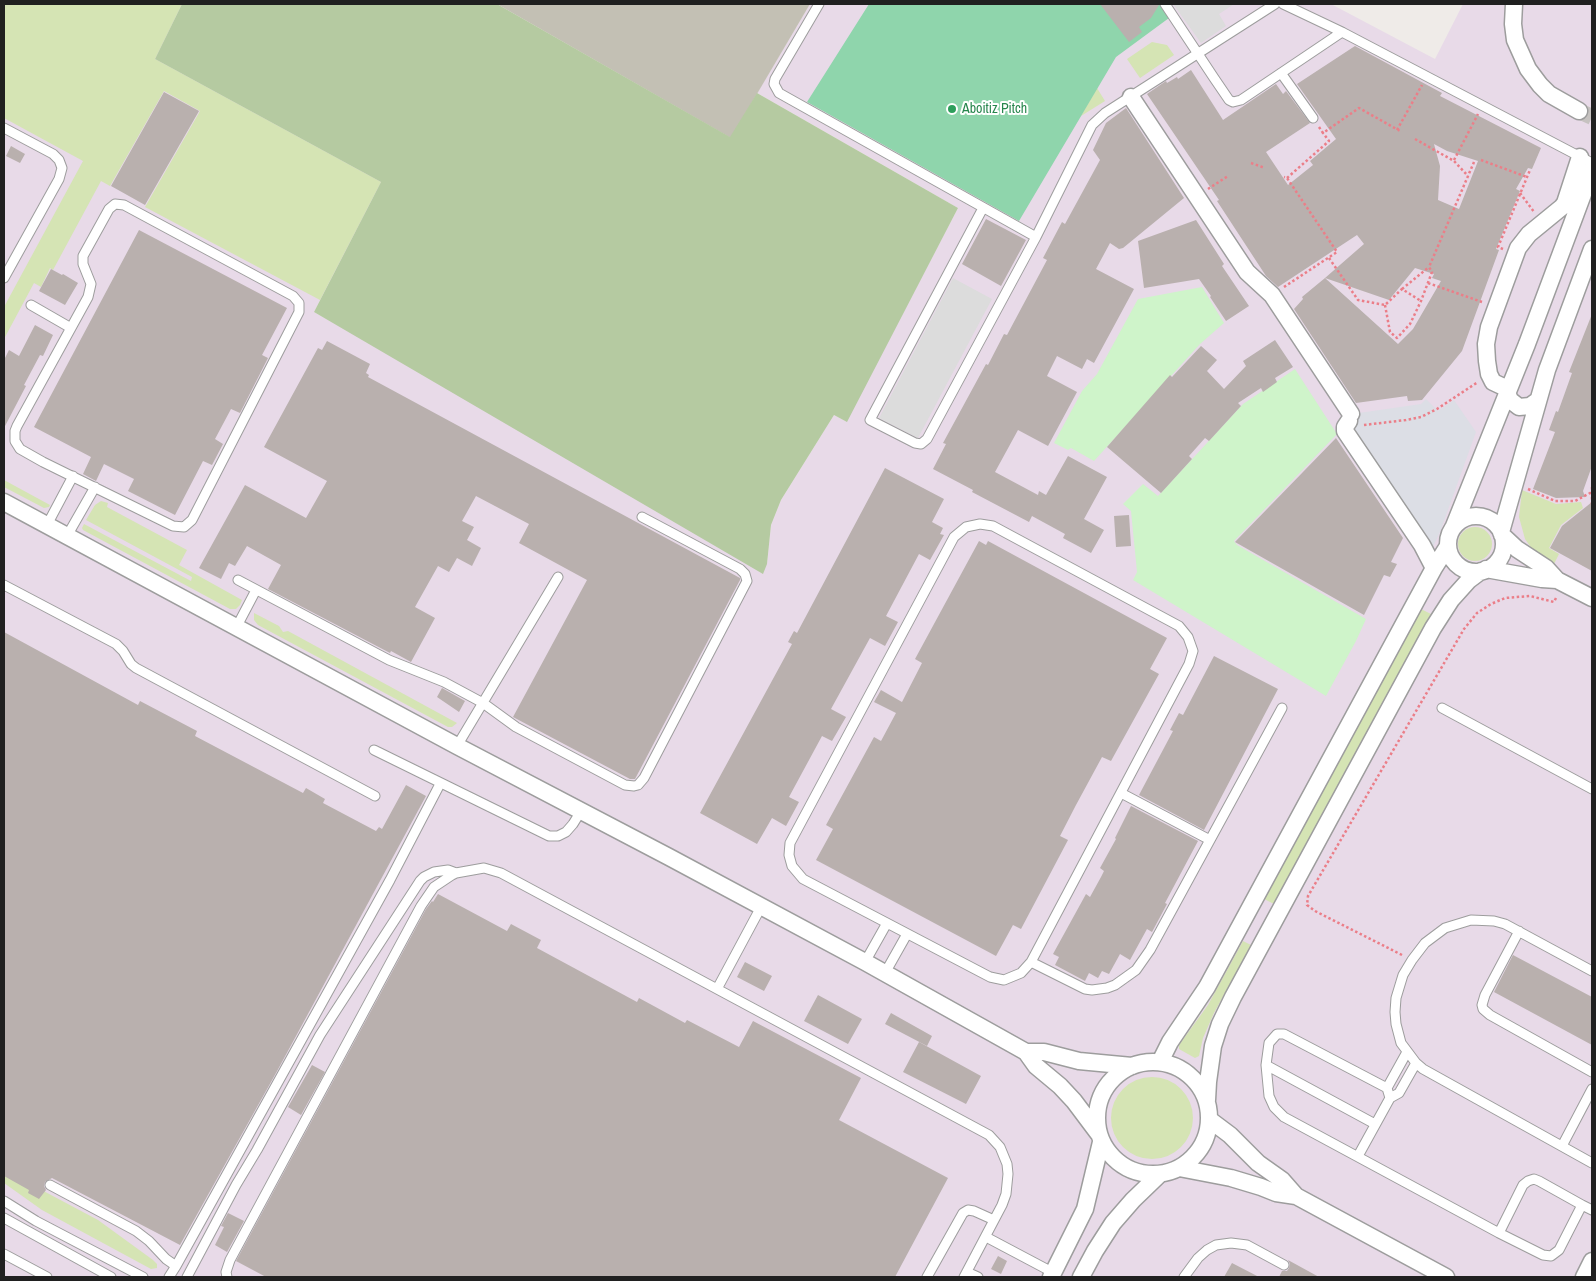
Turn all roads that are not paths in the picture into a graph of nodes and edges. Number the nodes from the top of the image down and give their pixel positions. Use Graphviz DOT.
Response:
graph roads {
  1 [pos="819,4"];
  2 [pos="1165,4"];
  3 [pos="1275,4"];
  4 [pos="1283,4"];
  5 [pos="1514,4"];
  6 [pos="1342,32"];
  7 [pos="1198,55"];
  8 [pos="1282,73"];
  9 [pos="1131,97"];
  10 [pos="1579,111"];
  11 [pos="1313,118"];
  12 [pos="4,128"];
  13 [pos="1586,160"];
  14 [pos="1592,170"];
  15 [pos="983,208"];
  16 [pos="1036,237"];
  17 [pos="1592,250"];
  18 [pos="4,278"];
  19 [pos="31,305"];
  20 [pos="72,328"];
  21 [pos="1507,390"];
  22 [pos="1537,401"];
  23 [pos="73,476"];
  24 [pos="95,487"];
  25 [pos="4,502"];
  26 [pos="642,517"];
  27 [pos="47,525"];
  28 [pos="1454,526"];
  29 [pos="1501,533"];
  30 [pos="67,536"];
  31 [pos="1448,546"];
  32 [pos="1434,568"];
  33 [pos="1483,570"];
  34 [pos="558,577"];
  35 [pos="238,580"];
  36 [pos="1561,581"];
  37 [pos="4,585"];
  38 [pos="256,590"];
  39 [pos="1592,598"];
  40 [pos="236,628"];
  41 [pos="483,703"];
  42 [pos="1282,708"];
  43 [pos="1442,708"];
  44 [pos="457,746"];
  45 [pos="374,750"];
  46 [pos="440,784"];
  47 [pos="1592,789"];
  48 [pos="1121,793"];
  49 [pos="375,796"];
  50 [pos="580,811"];
  51 [pos="1210,840"];
  52 [pos="456,873"];
  53 [pos="761,908"];
  54 [pos="887,923"];
  55 [pos="1519,931"];
  56 [pos="907,934"];
  57 [pos="865,962"];
  58 [pos="1030,962"];
  59 [pos="1592,971"];
  60 [pos="886,973"];
  61 [pos="717,989"];
  62 [pos="1026,1052"];
  63 [pos="1407,1052"];
  64 [pos="1160,1062"];
  65 [pos="1416,1064"];
  66 [pos="1266,1065"];
  67 [pos="1132,1066"];
  68 [pos="1592,1072"];
  69 [pos="1592,1089"];
  70 [pos="1388,1093"];
  71 [pos="1207,1100"];
  72 [pos="1210,1120"];
  73 [pos="1375,1124"];
  74 [pos="1099,1138"];
  75 [pos="1562,1146"];
  76 [pos="1358,1156"];
  77 [pos="1592,1163"];
  78 [pos="1179,1168"];
  79 [pos="1160,1174"];
  80 [pos="50,1185"];
  81 [pos="1296,1196"];
  82 [pos="4,1201"];
  83 [pos="1582,1205"];
  84 [pos="1592,1210"];
  85 [pos="4,1218"];
  86 [pos="994,1220"];
  87 [pos="1499,1233"];
  88 [pos="986,1237"];
  89 [pos="4,1254"];
  90 [pos="1592,1261"];
  91 [pos="1284,1265"];
  92 [pos="176,1266"];
  93 [pos="966,1274"];
  94 [pos="1053,1275"];
  95 [pos="47,1277"];
  96 [pos="111,1277"];
  97 [pos="143,1277"];
  98 [pos="169,1277"];
  99 [pos="187,1277"];
  100 [pos="227,1277"];
  101 [pos="928,1277"];
  102 [pos="978,1277"];
  103 [pos="1081,1277"];
  104 [pos="1184,1277"];
  105 [pos="1446,1277"];
  106 [pos="1584,1277"];
  1 -- 15 [label="lane"];
  2 -- 7 [label="lane"];
  3 -- 7 [label="lane"];
  4 -- 6 [label="lane"];
  5 -- 10 [label="street"];
  6 -- 8 [label="lane"];
  6 -- 13 [label="lane"];
  7 -- 8 [label="lane"];
  7 -- 9 [label="lane"];
  8 -- 11 [label="lane"];
  9 -- 16 [label="lane"];
  9 -- 32 [label="street"];
  12 -- 18 [label="lane"];
  13 -- 21 [label="street"];
  14 -- 21 [label="street"];
  15 -- 16 [label="lane"];
  15 -- 16 [label="lane"];
  17 -- 22 [label="street"];
  19 -- 20 [label="lane"];
  20 -- 23 [label="lane"];
  20 -- 24 [label="lane"];
  21 -- 22 [label="street"];
  21 -- 28 [label="street"];
  22 -- 29 [label="street"];
  23 -- 24 [label="lane"];
  23 -- 27 [label="lane"];
  24 -- 30 [label="lane"];
  25 -- 27 [label="street"];
  26 -- 41 [label="lane"];
  27 -- 30 [label="street"];
  28 -- 29 [label="street"];
  28 -- 31 [label="street"];
  29 -- 33 [label="street"];
  29 -- 36 [label="street"];
  30 -- 40 [label="street"];
  31 -- 32 [label="street"];
  31 -- 33 [label="street"];
  32 -- 64 [label="street"];
  33 -- 36 [label="street"];
  33 -- 71 [label="street"];
  34 -- 41 [label="lane"];
  35 -- 38 [label="lane"];
  36 -- 39 [label="street"];
  37 -- 49 [label="lane"];
  38 -- 40 [label="lane"];
  38 -- 41 [label="lane"];
  40 -- 44 [label="street"];
  41 -- 44 [label="lane"];
  42 -- 51 [label="lane"];
  43 -- 47 [label="lane"];
  44 -- 50 [label="street"];
  45 -- 46 [label="lane"];
  46 -- 50 [label="lane"];
  46 -- 92 [label="lane"];
  48 -- 51 [label="lane"];
  48 -- 54 [label="lane"];
  48 -- 58 [label="lane"];
  50 -- 53 [label="street"];
  51 -- 58 [label="lane"];
  52 -- 61 [label="lane"];
  52 -- 99 [label="lane"];
  52 -- 100 [label="lane"];
  53 -- 57 [label="street"];
  53 -- 61 [label="lane"];
  54 -- 56 [label="lane"];
  54 -- 57 [label="lane"];
  55 -- 59 [label="lane"];
  55 -- 63 [label="lane"];
  55 -- 68 [label="lane"];
  56 -- 58 [label="lane"];
  56 -- 60 [label="lane"];
  57 -- 60 [label="street"];
  60 -- 62 [label="street"];
  61 -- 86 [label="lane"];
  62 -- 67 [label="street"];
  62 -- 74 [label="street"];
  63 -- 65 [label="lane"];
  63 -- 70 [label="lane"];
  64 -- 67 [label="street"];
  64 -- 71 [label="street"];
  65 -- 70 [label="lane"];
  65 -- 75 [label="lane"];
  66 -- 70 [label="lane"];
  66 -- 73 [label="lane"];
  66 -- 76 [label="lane"];
  67 -- 74 [label="street"];
  69 -- 75 [label="lane"];
  70 -- 73 [label="lane"];
  71 -- 72 [label="street"];
  72 -- 78 [label="street"];
  72 -- 81 [label="street"];
  73 -- 76 [label="lane"];
  74 -- 79 [label="street"];
  74 -- 94 [label="street"];
  75 -- 77 [label="lane"];
  76 -- 87 [label="lane"];
  78 -- 79 [label="street"];
  78 -- 81 [label="street"];
  79 -- 103 [label="street"];
  80 -- 92 [label="lane"];
  81 -- 105 [label="street"];
  82 -- 97 [label="lane"];
  83 -- 84 [label="lane"];
  83 -- 87 [label="lane"];
  83 -- 87 [label="lane"];
  85 -- 96 [label="lane"];
  86 -- 88 [label="lane"];
  86 -- 101 [label="lane"];
  88 -- 93 [label="lane"];
  88 -- 94 [label="lane"];
  89 -- 95 [label="lane"];
  90 -- 106 [label="street"];
  91 -- 104 [label="lane"];
  92 -- 98 [label="lane"];
  93 -- 102 [label="lane"];
}
